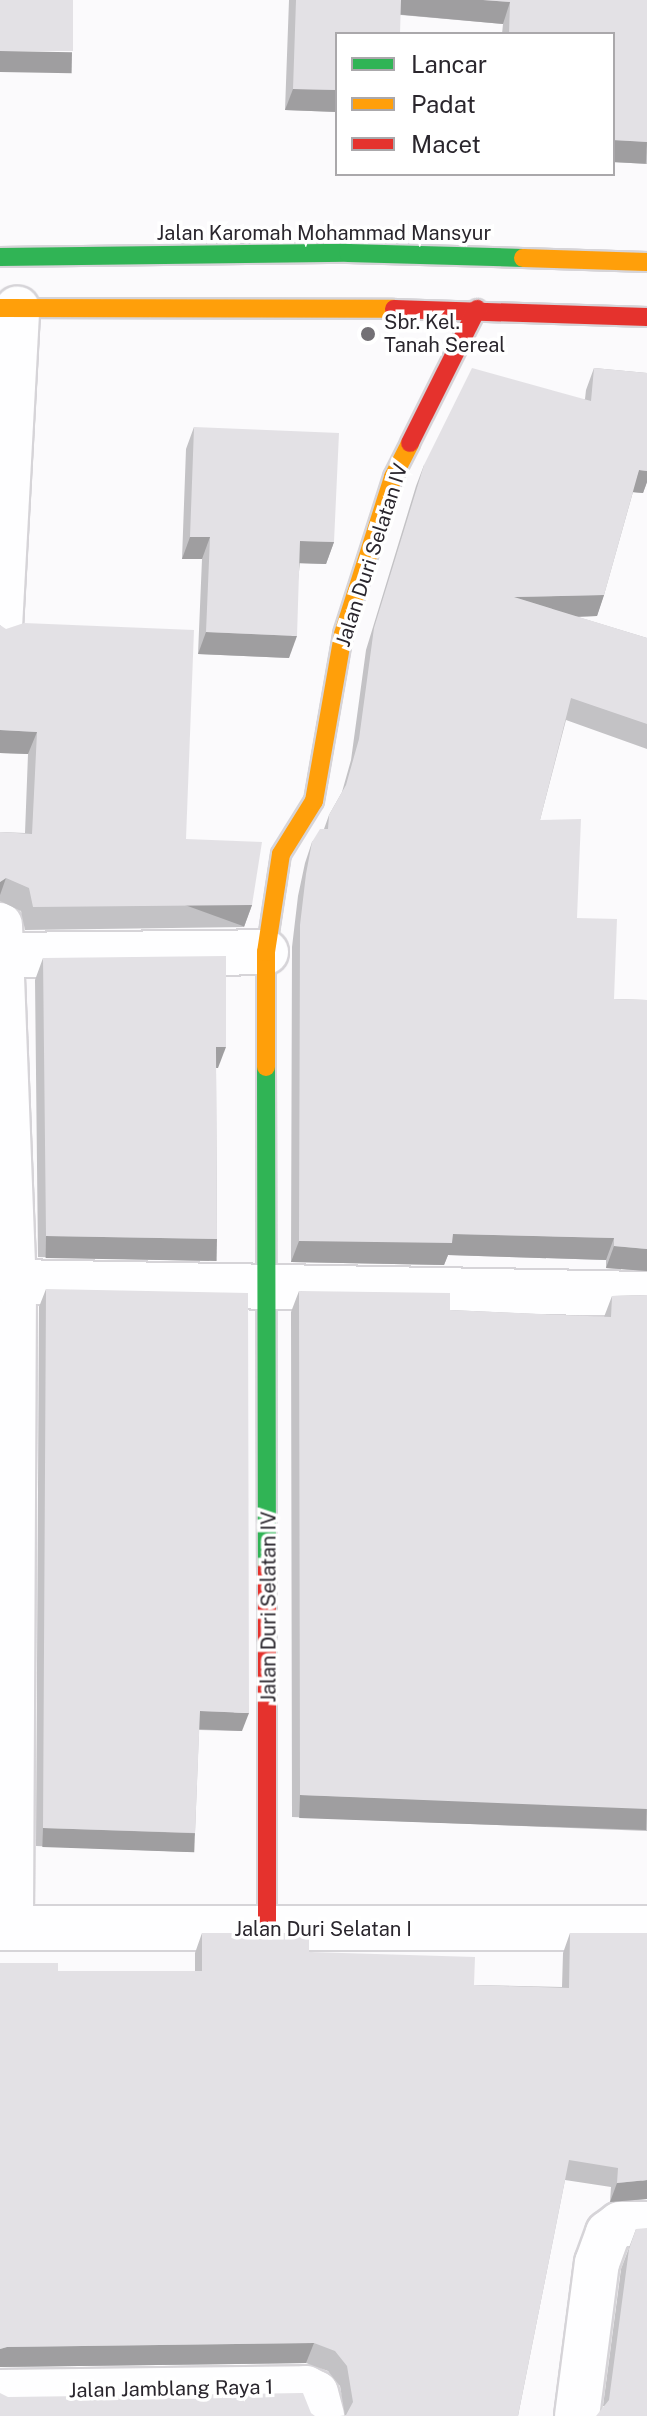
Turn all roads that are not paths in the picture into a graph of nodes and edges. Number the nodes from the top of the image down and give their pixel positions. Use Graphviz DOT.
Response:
graph roads {
  1 [pos="192,255"];
  2 [pos="0,257"];
  3 [pos="647,262"];
  4 [pos="193,294"];
  5 [pos="8,308"];
  6 [pos="477,309"];
  7 [pos="647,317"];
  8 [pos="0,627"];
  9 [pos="0,925"];
  10 [pos="266,952"];
  11 [pos="1,955"];
  12 [pos="7,1214"];
  13 [pos="14,1282"];
  14 [pos="270,1286"];
  15 [pos="647,1294"];
  16 [pos="6,1928"];
  17 [pos="647,1928"];
  18 [pos="267,1929"];
  19 [pos="647,2224"];
  20 [pos="0,2392"];
  21 [pos="322,2416"];
  22 [pos="577,2416"];
  1 -- 2 [label="street, Jalan Karomah Mohammad Mansyur"];
  1 -- 3 [label="street, Jalan Karomah Mohammad Mansyur"];
  1 -- 4 [label="street"];
  4 -- 5 [label="street"];
  4 -- 6 [label="street"];
  5 -- 8 [label="street"];
  6 -- 7 [label="street"];
  6 -- 10 [label="street, Jalan Duri Selatan IV"];
  9 -- 11 [label="street"];
  10 -- 11 [label="street"];
  10 -- 14 [label="street, Jalan Duri Selatan IV"];
  11 -- 12 [label="street"];
  12 -- 13 [label="street"];
  13 -- 14 [label="street"];
  13 -- 16 [label="street"];
  14 -- 15 [label="street"];
  14 -- 18 [label="street, Jalan Duri Selatan IV"];
  16 -- 18 [label="street, Jalan Duri Selatan I"];
  17 -- 18 [label="street, Jalan Duri Selatan I"];
  19 -- 22 [label="street"];
  20 -- 21 [label="street, Jalan Jamblang Raya 1"];
}
